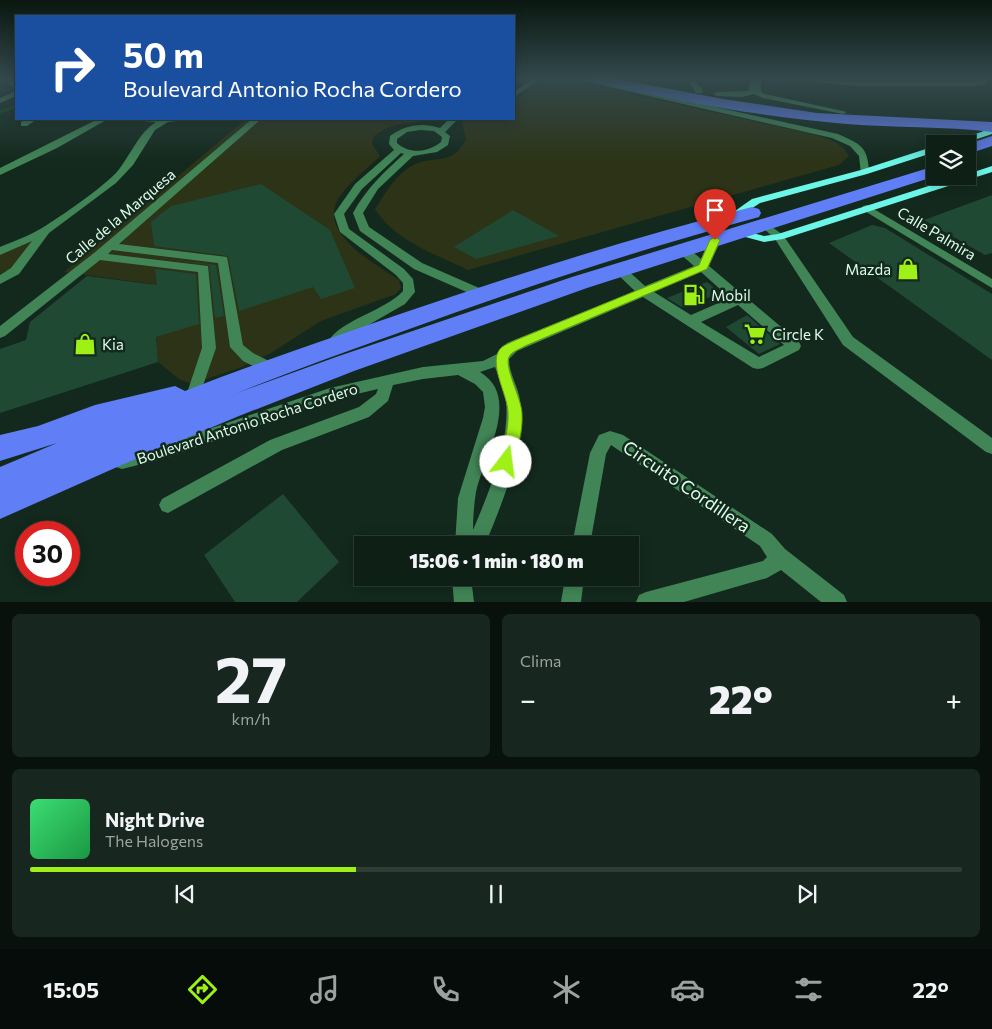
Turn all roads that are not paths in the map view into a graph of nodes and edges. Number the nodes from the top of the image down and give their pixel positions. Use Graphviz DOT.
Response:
graph roads {
  1 [pos="724,107"];
  2 [pos="744,107"];
  3 [pos="796,107"];
  4 [pos="817,107"];
  5 [pos="843,112"];
  6 [pos="992,118"];
  7 [pos="31,120"];
  8 [pos="102,120"];
  9 [pos="144,120"];
  10 [pos="166,120"];
  11 [pos="255,120"];
  12 [pos="438,120"];
  13 [pos="453,120"];
  14 [pos="24,124"];
  15 [pos="152,124"];
  16 [pos="429,127"];
  17 [pos="992,127"];
  18 [pos="441,131"];
  19 [pos="992,131"];
  20 [pos="976,136"];
  21 [pos="992,141"];
  22 [pos="976,146"];
  23 [pos="399,150"];
  24 [pos="926,152"];
  25 [pos="411,153"];
  26 [pos="992,154"];
  27 [pos="976,159"];
  28 [pos="926,163"];
  29 [pos="0,165"];
  30 [pos="11,166"];
  31 [pos="992,169"];
  32 [pos="0,172"];
  33 [pos="864,172"];
  34 [pos="926,174"];
  35 [pos="867,208"];
  36 [pos="814,209"];
  37 [pos="764,224"];
  38 [pos="733,226"];
  39 [pos="45,232"];
  40 [pos="779,237"];
  41 [pos="715,240"];
  42 [pos="109,246"];
  43 [pos="683,250"];
  44 [pos="0,251"];
  45 [pos="98,256"];
  46 [pos="703,267"];
  47 [pos="620,270"];
  48 [pos="0,280"];
  49 [pos="992,284"];
  50 [pos="644,292"];
  51 [pos="482,294"];
  52 [pos="739,299"];
  53 [pos="690,321"];
  54 [pos="1,332"];
  55 [pos="325,350"];
  56 [pos="502,358"];
  57 [pos="272,369"];
  58 [pos="462,370"];
  59 [pos="387,381"];
  60 [pos="223,387"];
  61 [pos="194,393"];
  62 [pos="992,447"];
  63 [pos="0,448"];
  64 [pos="68,473"];
  65 [pos="0,481"];
  66 [pos="0,504"];
  67 [pos="168,505"];
  68 [pos="464,536"];
  69 [pos="480,536"];
  70 [pos="583,536"];
  71 [pos="778,556"];
  72 [pos="463,586"];
  73 [pos="574,586"];
  74 [pos="464,602"];
  75 [pos="571,602"];
  76 [pos="646,602"];
  77 [pos="837,602"];
  1 -- 33 [label="street"];
  2 -- 17 [label="highway"];
  3 -- 5 [label="highway"];
  4 -- 5 [label="street"];
  5 -- 6 [label="highway"];
  7 -- 14 [label="street"];
  8 -- 30 [label="street"];
  9 -- 15 [label="street"];
  10 -- 15 [label="street"];
  11 -- 42 [label="street, Calle de la Marquesa"];
  12 -- 16 [label="street"];
  13 -- 18 [label="street"];
  15 -- 39 [label="street"];
  16 -- 18 [label="street"];
  16 -- 23 [label="street"];
  18 -- 25 [label="street"];
  19 -- 20 [label="main road"];
  21 -- 22 [label="highway"];
  23 -- 25 [label="street"];
  23 -- 55 [label="street"];
  24 -- 33 [label="main road"];
  25 -- 51 [label="street"];
  26 -- 27 [label="highway"];
  28 -- 36 [label="highway"];
  29 -- 30 [label="street"];
  30 -- 32 [label="street"];
  31 -- 35 [label="main road"];
  33 -- 38 [label="main road"];
  34 -- 36 [label="highway"];
  35 -- 36 [label="main road"];
  35 -- 49 [label="street, Calle Palmira"];
  36 -- 37 [label="highway"];
  36 -- 38 [label="highway"];
  36 -- 40 [label="main road"];
  37 -- 38 [label="highway"];
  37 -- 40 [label="street"];
  38 -- 40 [label="main road"];
  38 -- 41 [label="highway"];
  38 -- 51 [label="highway"];
  39 -- 44 [label="street"];
  39 -- 48 [label="street"];
  40 -- 62 [label="street"];
  41 -- 43 [label="highway"];
  41 -- 46 [label="street"];
  42 -- 45 [label="street, Calle de la Marquesa"];
  42 -- 57 [label="street"];
  43 -- 46 [label="street"];
  43 -- 47 [label="highway"];
  45 -- 54 [label="street, Calle de la Marquesa"];
  45 -- 61 [label="street"];
  46 -- 50 [label="street, Boulevard Antonio Rocha Cordero"];
  46 -- 52 [label="street"];
  47 -- 50 [label="street"];
  47 -- 64 [label="highway"];
  50 -- 53 [label="street"];
  50 -- 56 [label="street, Boulevard Antonio Rocha Cordero"];
  51 -- 55 [label="highway"];
  52 -- 53 [label="street"];
  52 -- 53 [label="street"];
  55 -- 57 [label="highway"];
  56 -- 58 [label="street, Boulevard Antonio Rocha Cordero"];
  56 -- 69 [label="street"];
  57 -- 60 [label="highway"];
  58 -- 59 [label="street, Boulevard Antonio Rocha Cordero"];
  58 -- 68 [label="street"];
  59 -- 64 [label="street, Boulevard Antonio Rocha Cordero"];
  59 -- 67 [label="street"];
  60 -- 61 [label="highway"];
  60 -- 65 [label="highway"];
  61 -- 63 [label="highway"];
  64 -- 66 [label="highway"];
  70 -- 71 [label="street, Circuito Cordillera"];
  71 -- 76 [label="street"];
  71 -- 77 [label="street, Circuito Cordillera"];
  72 -- 74 [label="street"];
  73 -- 75 [label="street"];
}
